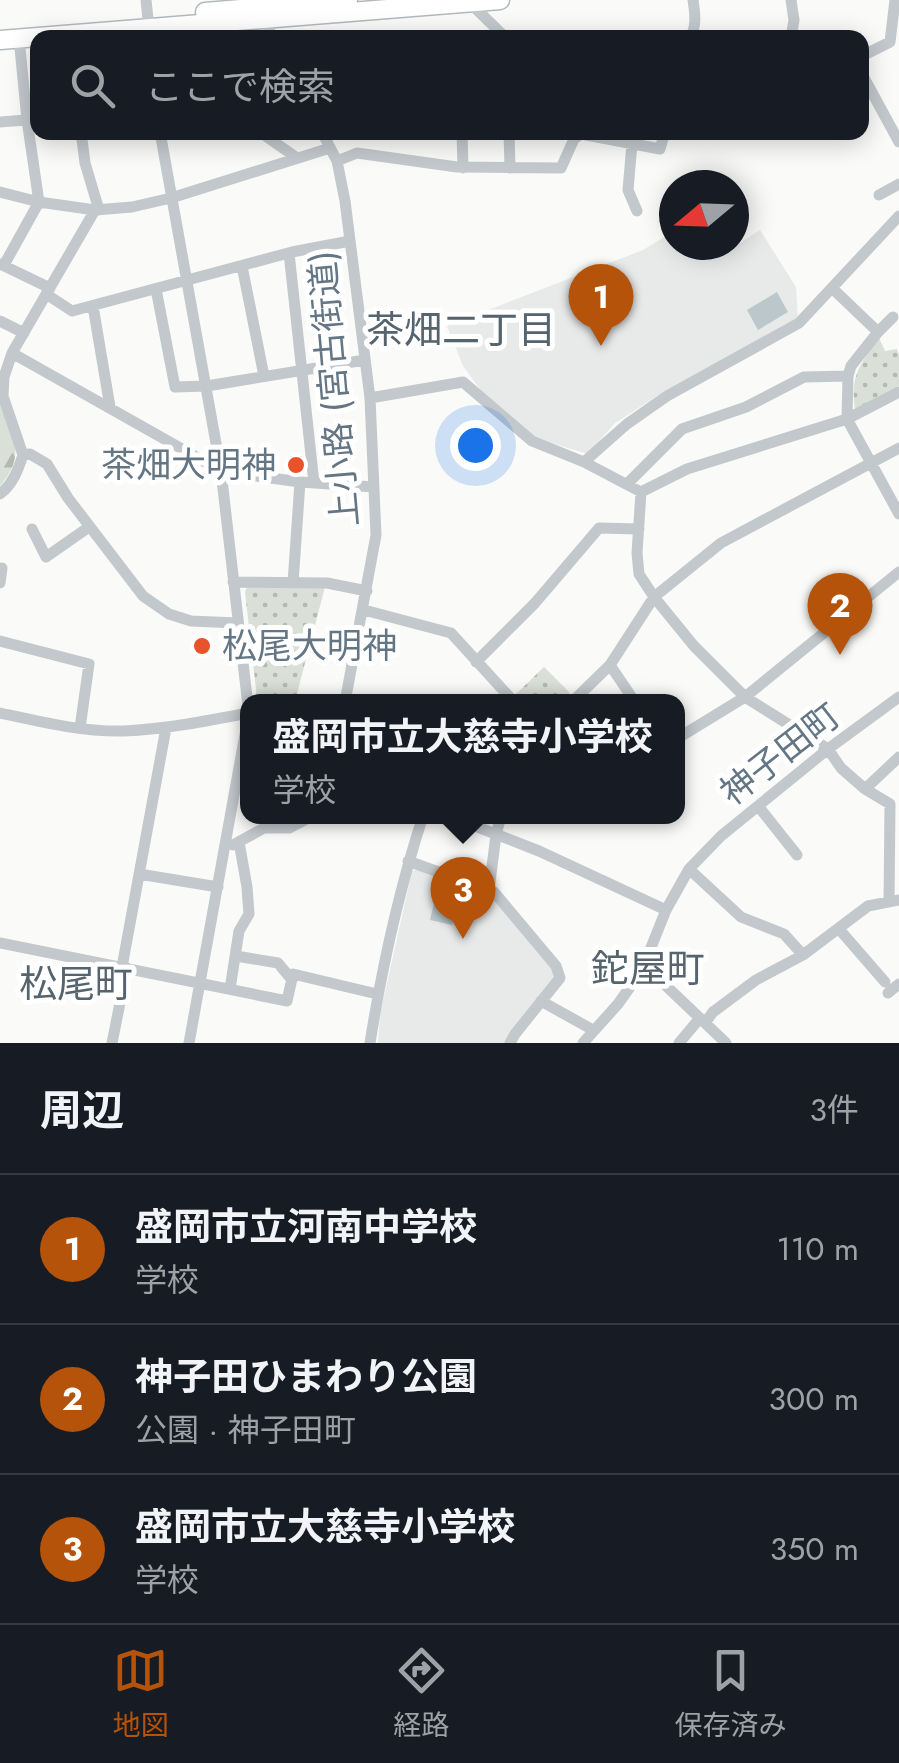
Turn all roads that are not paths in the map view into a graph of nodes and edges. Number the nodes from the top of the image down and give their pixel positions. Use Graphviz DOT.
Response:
graph roads {
  1 [pos="348,0"];
  2 [pos="500,0"];
  3 [pos="693,0"];
  4 [pos="791,0"];
  5 [pos="895,0"];
  6 [pos="470,2"];
  7 [pos="263,16"];
  8 [pos="148,21"];
  9 [pos="0,28"];
  10 [pos="79,30"];
  11 [pos="496,30"];
  12 [pos="694,30"];
  13 [pos="793,30"];
  14 [pos="10,39"];
  15 [pos="869,52"];
  16 [pos="869,87"];
  17 [pos="30,113"];
  18 [pos="30,120"];
  19 [pos="0,122"];
  20 [pos="34,140"];
  21 [pos="81,140"];
  22 [pos="161,140"];
  23 [pos="271,140"];
  24 [pos="326,140"];
  25 [pos="462,140"];
  26 [pos="510,140"];
  27 [pos="574,140"];
  28 [pos="632,140"];
  29 [pos="637,140"];
  30 [pos="663,140"];
  31 [pos="899,142"];
  32 [pos="330,148"];
  33 [pos="296,158"];
  34 [pos="336,161"];
  35 [pos="462,168"];
  36 [pos="510,168"];
  37 [pos="899,184"];
  38 [pos="0,192"];
  39 [pos="879,195"];
  40 [pos="172,198"];
  41 [pos="39,202"];
  42 [pos="97,210"];
  43 [pos="637,211"];
  44 [pos="899,216"];
  45 [pos="350,241"];
  46 [pos="289,253"];
  47 [pos="2,264"];
  48 [pos="242,266"];
  49 [pos="188,281"];
  50 [pos="832,288"];
  51 [pos="156,289"];
  52 [pos="48,291"];
  53 [pos="93,306"];
  54 [pos="894,316"];
  55 [pos="0,321"];
  56 [pos="878,332"];
  57 [pos="24,333"];
  58 [pos="12,353"];
  59 [pos="365,360"];
  60 [pos="301,370"];
  61 [pos="264,376"];
  62 [pos="848,376"];
  63 [pos="206,386"];
  64 [pos="899,392"];
  65 [pos="370,398"];
  66 [pos="110,406"];
  67 [pos="847,420"];
  68 [pos="899,448"];
  69 [pos="22,456"];
  70 [pos="584,462"];
  71 [pos="870,464"];
  72 [pos="221,471"];
  73 [pos="307,482"];
  74 [pos="626,484"];
  75 [pos="374,487"];
  76 [pos="641,492"];
  77 [pos="0,494"];
  78 [pos="899,514"];
  79 [pos="90,526"];
  80 [pos="32,529"];
  81 [pos="639,529"];
  82 [pos="2,568"];
  83 [pos="899,572"];
  84 [pos="0,582"];
  85 [pos="233,582"];
  86 [pos="293,583"];
  87 [pos="367,591"];
  88 [pos="654,596"];
  89 [pos="364,610"];
  90 [pos="238,623"];
  91 [pos="0,640"];
  92 [pos="476,662"];
  93 [pos="610,665"];
  94 [pos="246,694"];
  95 [pos="347,694"];
  96 [pos="506,694"];
  97 [pos="580,694"];
  98 [pos="630,694"];
  99 [pos="899,696"];
  100 [pos="745,697"];
  101 [pos="0,713"];
  102 [pos="240,714"];
  103 [pos="80,728"];
  104 [pos="166,728"];
  105 [pos="685,734"];
  106 [pos="828,750"];
  107 [pos="240,757"];
  108 [pos="899,757"];
  109 [pos="866,789"];
  110 [pos="758,806"];
  111 [pos="297,824"];
  112 [pos="420,824"];
  113 [pos="469,824"];
  114 [pos="499,824"];
  115 [pos="496,835"];
  116 [pos="240,842"];
  117 [pos="224,848"];
  118 [pos="797,856"];
  119 [pos="408,861"];
  120 [pos="689,870"];
  121 [pos="139,874"];
  122 [pos="218,886"];
  123 [pos="489,890"];
  124 [pos="894,901"];
  125 [pos="666,910"];
  126 [pos="838,929"];
  127 [pos="0,944"];
  128 [pos="803,955"];
  129 [pos="242,957"];
  130 [pos="125,967"];
  131 [pos="642,969"];
  132 [pos="292,980"];
  133 [pos="201,983"];
  134 [pos="891,986"];
  135 [pos="230,990"];
  136 [pos="377,994"];
  137 [pos="541,1001"];
  138 [pos="703,1021"];
  139 [pos="592,1030"];
  140 [pos="112,1043"];
  141 [pos="190,1043"];
  142 [pos="370,1043"];
  143 [pos="510,1043"];
  144 [pos="583,1043"];
  145 [pos="679,1043"];
  146 [pos="726,1043"];
  1 -- 7 [label="highway"];
  2 -- 6 [label="highway"];
  3 -- 12 [label="street"];
  4 -- 13 [label="street"];
  5 -- 15 [label="street"];
  6 -- 7 [label="highway"];
  6 -- 11 [label="street"];
  7 -- 8 [label="highway"];
  8 -- 9 [label="highway"];
  8 -- 10 [label="highway"];
  14 -- 17 [label="street"];
  16 -- 31 [label="street"];
  18 -- 19 [label="street"];
  20 -- 41 [label="street"];
  21 -- 42 [label="street"];
  22 -- 40 [label="street"];
  23 -- 33 [label="street"];
  24 -- 32 [label="street, 上小路 (宮古街道)"];
  25 -- 35 [label="street"];
  26 -- 36 [label="street"];
  27 -- 36 [label="street"];
  28 -- 43 [label="street"];
  29 -- 30 [label="street"];
  32 -- 33 [label="street"];
  32 -- 34 [label="street, 上小路 (宮古街道)"];
  33 -- 40 [label="street"];
  34 -- 35 [label="street"];
  34 -- 45 [label="street, 上小路 (宮古街道)"];
  35 -- 36 [label="street"];
  37 -- 39 [label="street"];
  38 -- 41 [label="street"];
  40 -- 42 [label="street"];
  40 -- 49 [label="street"];
  41 -- 42 [label="street"];
  41 -- 47 [label="street"];
  42 -- 52 [label="street"];
  44 -- 50 [label="street"];
  45 -- 46 [label="street"];
  45 -- 59 [label="street, 上小路 (宮古街道)"];
  46 -- 48 [label="street"];
  46 -- 60 [label="street"];
  47 -- 52 [label="street"];
  48 -- 49 [label="street"];
  48 -- 61 [label="street"];
  49 -- 51 [label="street"];
  49 -- 63 [label="street"];
  50 -- 56 [label="street"];
  50 -- 70 [label="street"];
  51 -- 53 [label="street"];
  51 -- 63 [label="street"];
  52 -- 53 [label="street"];
  52 -- 57 [label="street"];
  53 -- 66 [label="street"];
  54 -- 56 [label="street"];
  55 -- 57 [label="street"];
  56 -- 62 [label="street"];
  57 -- 58 [label="street"];
  58 -- 66 [label="street"];
  58 -- 69 [label="street"];
  59 -- 60 [label="street"];
  59 -- 65 [label="street, 上小路 (宮古街道)"];
  60 -- 61 [label="street"];
  60 -- 73 [label="street"];
  61 -- 63 [label="street"];
  62 -- 67 [label="street"];
  62 -- 74 [label="street"];
  63 -- 72 [label="street"];
  64 -- 67 [label="street"];
  65 -- 70 [label="street"];
  65 -- 75 [label="street, 上小路 (宮古街道)"];
  66 -- 72 [label="street"];
  67 -- 71 [label="street"];
  67 -- 76 [label="street"];
  68 -- 71 [label="street"];
  69 -- 77 [label="street"];
  69 -- 79 [label="street"];
  70 -- 74 [label="street"];
  71 -- 78 [label="street"];
  71 -- 88 [label="street"];
  72 -- 73 [label="street"];
  72 -- 85 [label="street"];
  73 -- 75 [label="street"];
  73 -- 86 [label="street"];
  74 -- 76 [label="street"];
  75 -- 87 [label="street, 上小路 (宮古街道)"];
  76 -- 81 [label="street"];
  79 -- 80 [label="street"];
  79 -- 90 [label="street"];
  81 -- 88 [label="street"];
  81 -- 92 [label="street"];
  82 -- 84 [label="street"];
  83 -- 100 [label="street"];
  85 -- 86 [label="street"];
  85 -- 90 [label="street"];
  86 -- 87 [label="street"];
  87 -- 89 [label="street, 上小路 (宮古街道)"];
  88 -- 93 [label="street"];
  88 -- 100 [label="street"];
  89 -- 92 [label="street"];
  89 -- 95 [label="street, 上小路 (宮古街道)"];
  90 -- 94 [label="street"];
  91 -- 103 [label="street"];
  92 -- 96 [label="street"];
  93 -- 97 [label="street"];
  93 -- 98 [label="street"];
  99 -- 106 [label="street, 神子田町"];
  100 -- 105 [label="street"];
  100 -- 106 [label="street"];
  101 -- 103 [label="street"];
  102 -- 104 [label="street"];
  103 -- 104 [label="street"];
  104 -- 121 [label="street"];
  106 -- 109 [label="street"];
  106 -- 110 [label="street, 神子田町"];
  107 -- 117 [label="street"];
  108 -- 109 [label="street"];
  109 -- 124 [label="street"];
  110 -- 118 [label="street"];
  110 -- 120 [label="street, 神子田町"];
  111 -- 116 [label="street"];
  112 -- 119 [label="street"];
  113 -- 115 [label="street"];
  114 -- 115 [label="street"];
  115 -- 123 [label="street"];
  115 -- 125 [label="street"];
  116 -- 117 [label="street"];
  116 -- 135 [label="street"];
  117 -- 122 [label="street"];
  119 -- 123 [label="street"];
  119 -- 136 [label="street"];
  120 -- 125 [label="street, 神子田町"];
  120 -- 128 [label="street"];
  121 -- 122 [label="street"];
  121 -- 130 [label="street"];
  122 -- 133 [label="street"];
  123 -- 137 [label="street"];
  124 -- 126 [label="street"];
  125 -- 131 [label="street"];
  126 -- 128 [label="street"];
  126 -- 134 [label="street"];
  127 -- 130 [label="street"];
  128 -- 138 [label="street"];
  129 -- 132 [label="street"];
  130 -- 133 [label="street"];
  130 -- 140 [label="street"];
  131 -- 138 [label="street"];
  131 -- 139 [label="street"];
  132 -- 135 [label="street"];
  132 -- 136 [label="street"];
  133 -- 135 [label="street"];
  133 -- 141 [label="street"];
  136 -- 142 [label="street"];
  137 -- 139 [label="street"];
  137 -- 143 [label="street"];
  138 -- 145 [label="street"];
  138 -- 146 [label="street"];
  139 -- 144 [label="street"];
}
